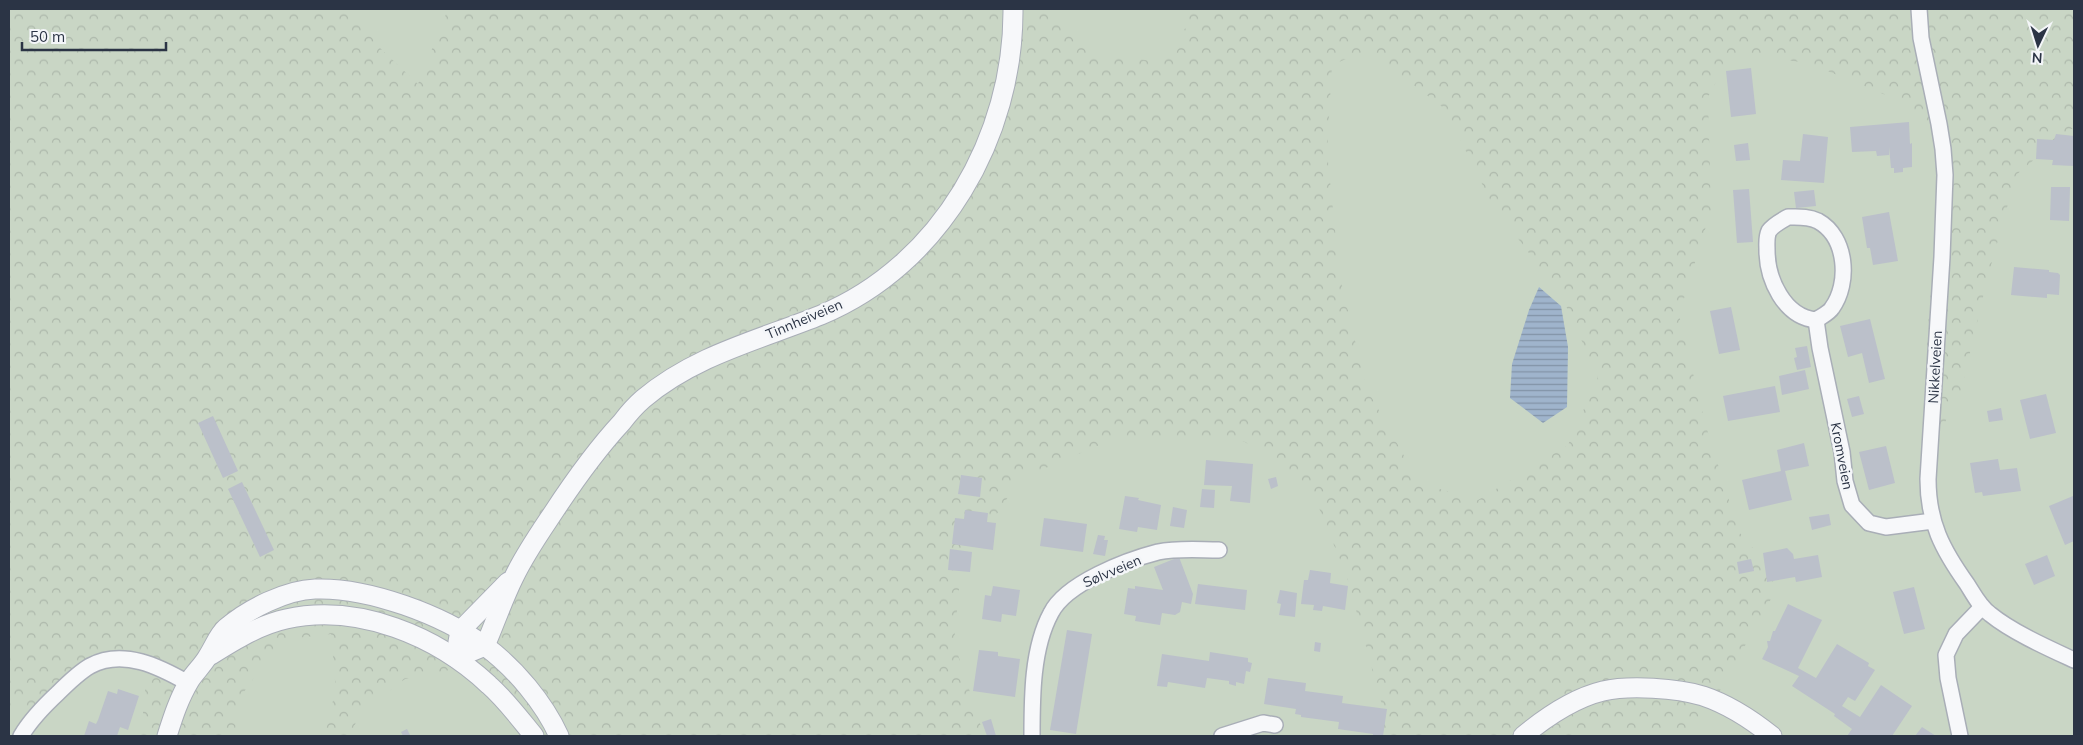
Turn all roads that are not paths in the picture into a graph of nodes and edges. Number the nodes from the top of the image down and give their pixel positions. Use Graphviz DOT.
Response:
graph roads {
  1 [pos="1013,9"];
  2 [pos="1919,9"];
  3 [pos="1816,320"];
  4 [pos="1932,521"];
  5 [pos="1219,550"];
  6 [pos="514,576"];
  7 [pos="1982,607"];
  8 [pos="460,631"];
  9 [pos="485,646"];
  10 [pos="208,657"];
  11 [pos="456,658"];
  12 [pos="2074,660"];
  13 [pos="188,683"];
  14 [pos="1275,725"];
  15 [pos="20,736"];
  16 [pos="167,736"];
  17 [pos="534,736"];
  18 [pos="559,736"];
  19 [pos="1032,736"];
  20 [pos="1222,736"];
  21 [pos="1523,736"];
  22 [pos="1772,736"];
  23 [pos="1960,736"];
  1 -- 6 [label="street, Tinnheiveien"];
  2 -- 4 [label="street, Nikkelveien"];
  3 -- 3 [label="street"];
  3 -- 4 [label="street, Kromveien"];
  4 -- 7 [label="street, Nikkelveien"];
  5 -- 19 [label="street, Sølvveien"];
  6 -- 8 [label="street, Tinnheiveien"];
  6 -- 9 [label="street, Tinnheiveien"];
  7 -- 12 [label="street, Nikkelveien"];
  7 -- 23 [label="street"];
  8 -- 9 [label="street"];
  8 -- 10 [label="street"];
  8 -- 11 [label="street"];
  9 -- 11 [label="street"];
  9 -- 18 [label="street"];
  10 -- 11 [label="street"];
  10 -- 13 [label="street"];
  11 -- 17 [label="street"];
  13 -- 15 [label="street"];
  13 -- 16 [label="street"];
  14 -- 20 [label="street"];
  21 -- 22 [label="street"];
}
